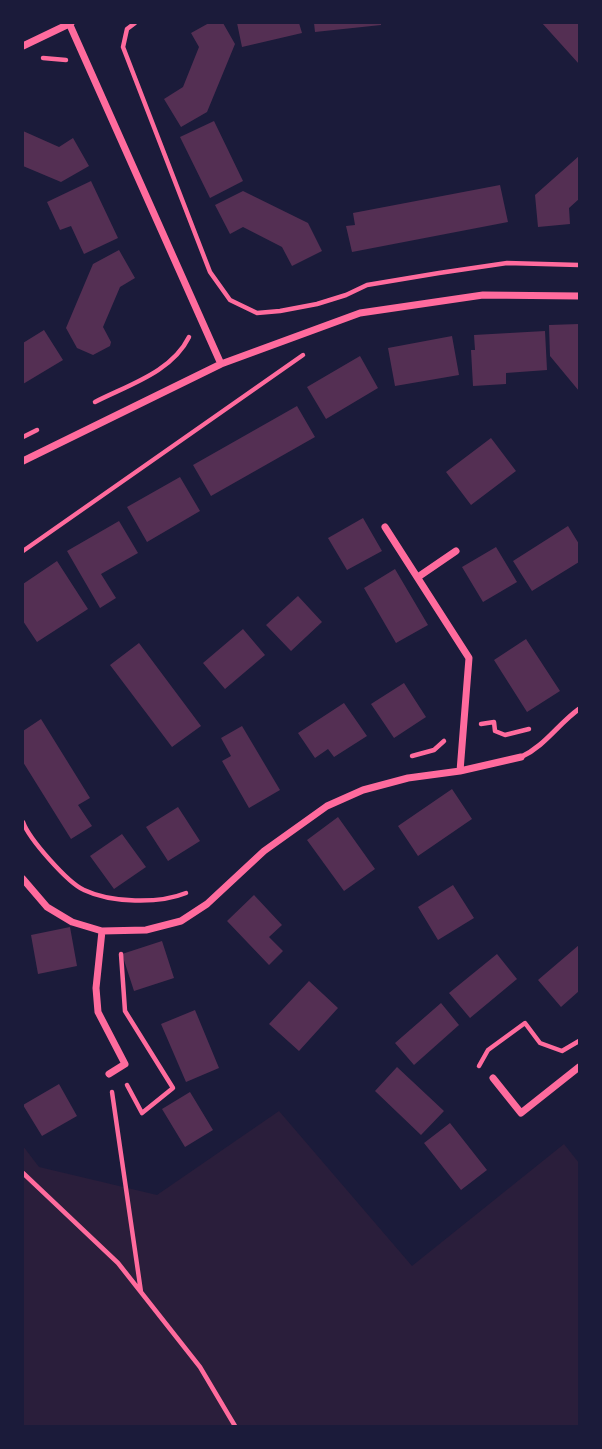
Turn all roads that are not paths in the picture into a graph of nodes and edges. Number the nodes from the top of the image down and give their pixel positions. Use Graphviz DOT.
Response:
graph roads {
  1 [pos="70,23"];
  2 [pos="23,46"];
  3 [pos="579,296"];
  4 [pos="221,364"];
  5 [pos="23,461"];
  6 [pos="385,527"];
  7 [pos="456,551"];
  8 [pos="418,577"];
  9 [pos="579,709"];
  10 [pos="521,757"];
  11 [pos="460,771"];
  12 [pos="23,878"];
  13 [pos="102,931"];
  14 [pos="579,1067"];
  15 [pos="109,1074"];
  16 [pos="493,1078"];
  1 -- 2 [label="street"];
  1 -- 4 [label="street"];
  3 -- 4 [label="street"];
  4 -- 5 [label="street"];
  6 -- 8 [label="street"];
  7 -- 8 [label="street"];
  8 -- 11 [label="street"];
  9 -- 10 [label="lane"];
  10 -- 11 [label="street"];
  11 -- 13 [label="street"];
  12 -- 13 [label="street"];
  13 -- 15 [label="street"];
  14 -- 16 [label="street"];
}
